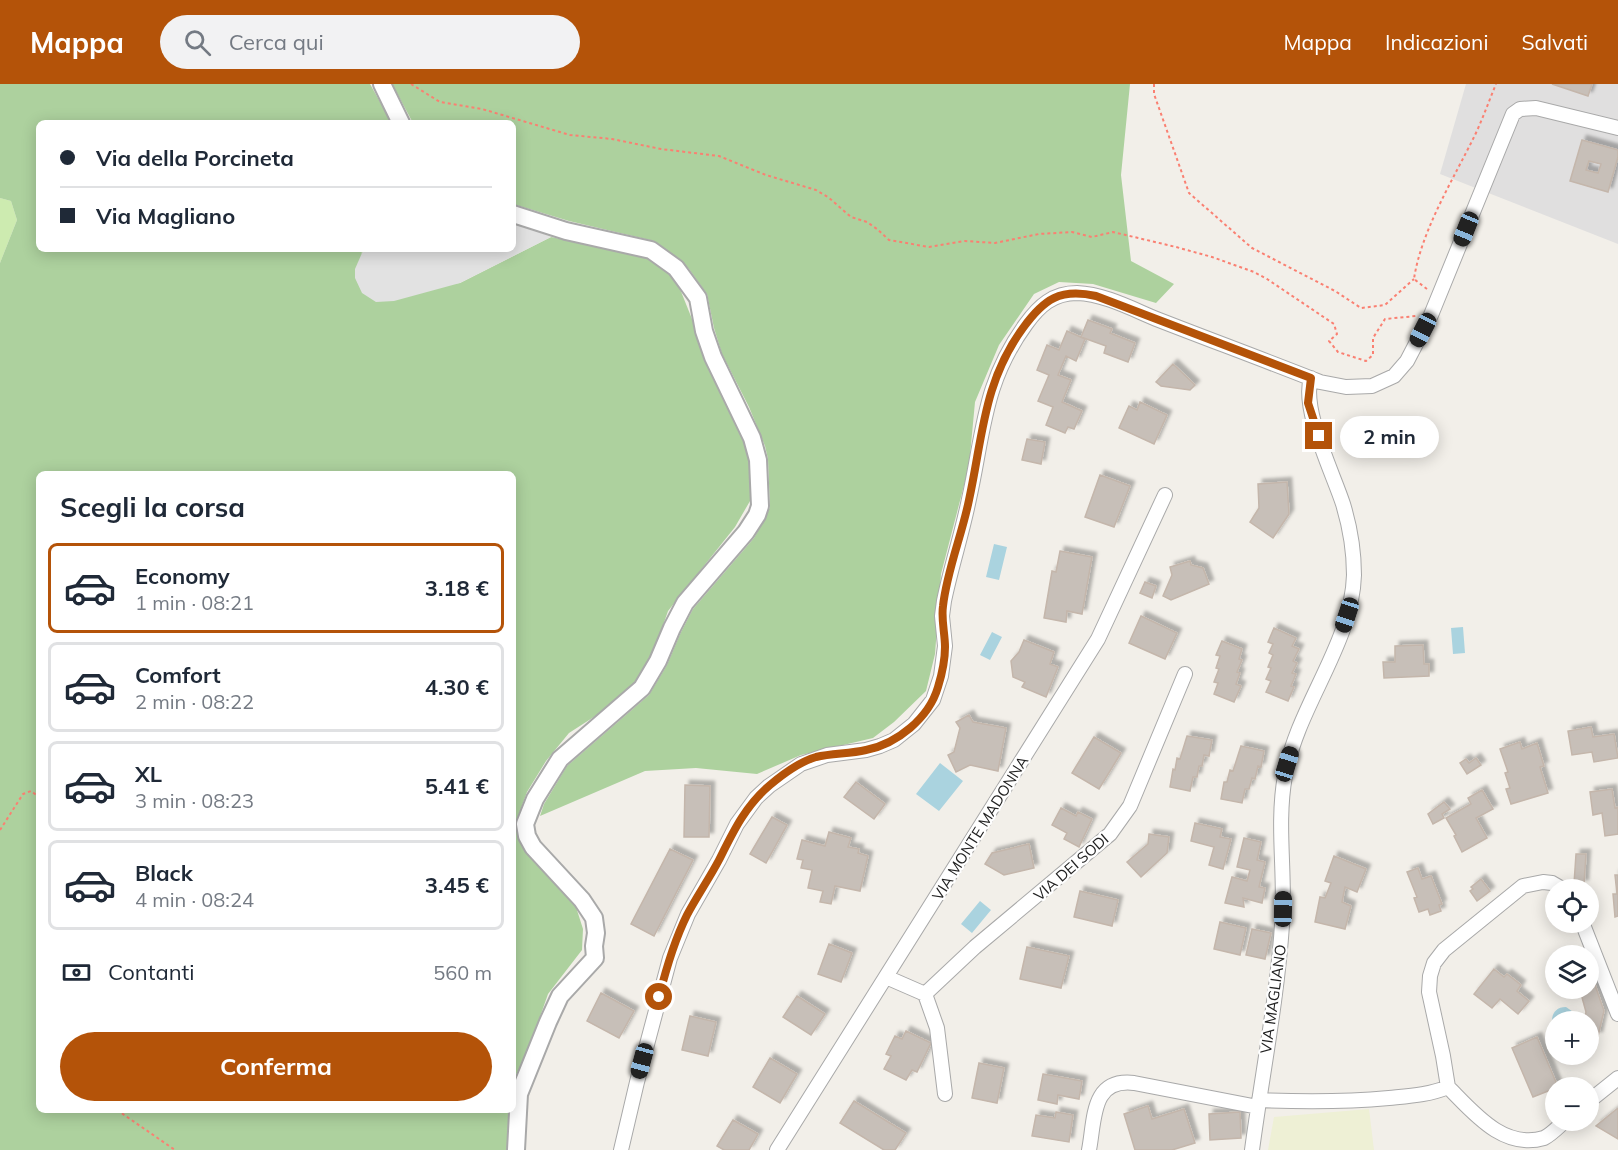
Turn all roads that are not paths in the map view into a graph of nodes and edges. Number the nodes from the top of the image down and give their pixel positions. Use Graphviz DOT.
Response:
graph roads {
  1 [pos="382,84"];
  2 [pos="400,120"];
  3 [pos="1618,129"];
  4 [pos="516,215"];
  5 [pos="1311,378"];
  6 [pos="1165,495"];
  7 [pos="1185,674"];
  8 [pos="1545,882"];
  9 [pos="1586,933"];
  10 [pos="886,977"];
  11 [pos="925,994"];
  12 [pos="1618,1014"];
  13 [pos="1618,1078"];
  14 [pos="1448,1088"];
  15 [pos="1599,1093"];
  16 [pos="945,1094"];
  17 [pos="1258,1103"];
  18 [pos="1554,1131"];
  19 [pos="516,1150"];
  20 [pos="621,1150"];
  21 [pos="777,1150"];
  22 [pos="1089,1150"];
  23 [pos="1252,1150"];
  1 -- 2 [label="street"];
  3 -- 5 [label="street"];
  4 -- 19 [label="street"];
  5 -- 17 [label="street, VIA MAGLIANO"];
  5 -- 20 [label="street"];
  6 -- 10 [label="street, VIA MONTE MADONNA"];
  7 -- 11 [label="street, VIA DEI SODI"];
  8 -- 14 [label="street"];
  9 -- 12 [label="street"];
  10 -- 11 [label="street"];
  10 -- 21 [label="street, VIA MONTE MADONNA"];
  11 -- 16 [label="street"];
  13 -- 15 [label="street"];
  14 -- 17 [label="street"];
  14 -- 18 [label="street"];
  17 -- 22 [label="street"];
  17 -- 23 [label="street, VIA MAGLIANO"];
}
